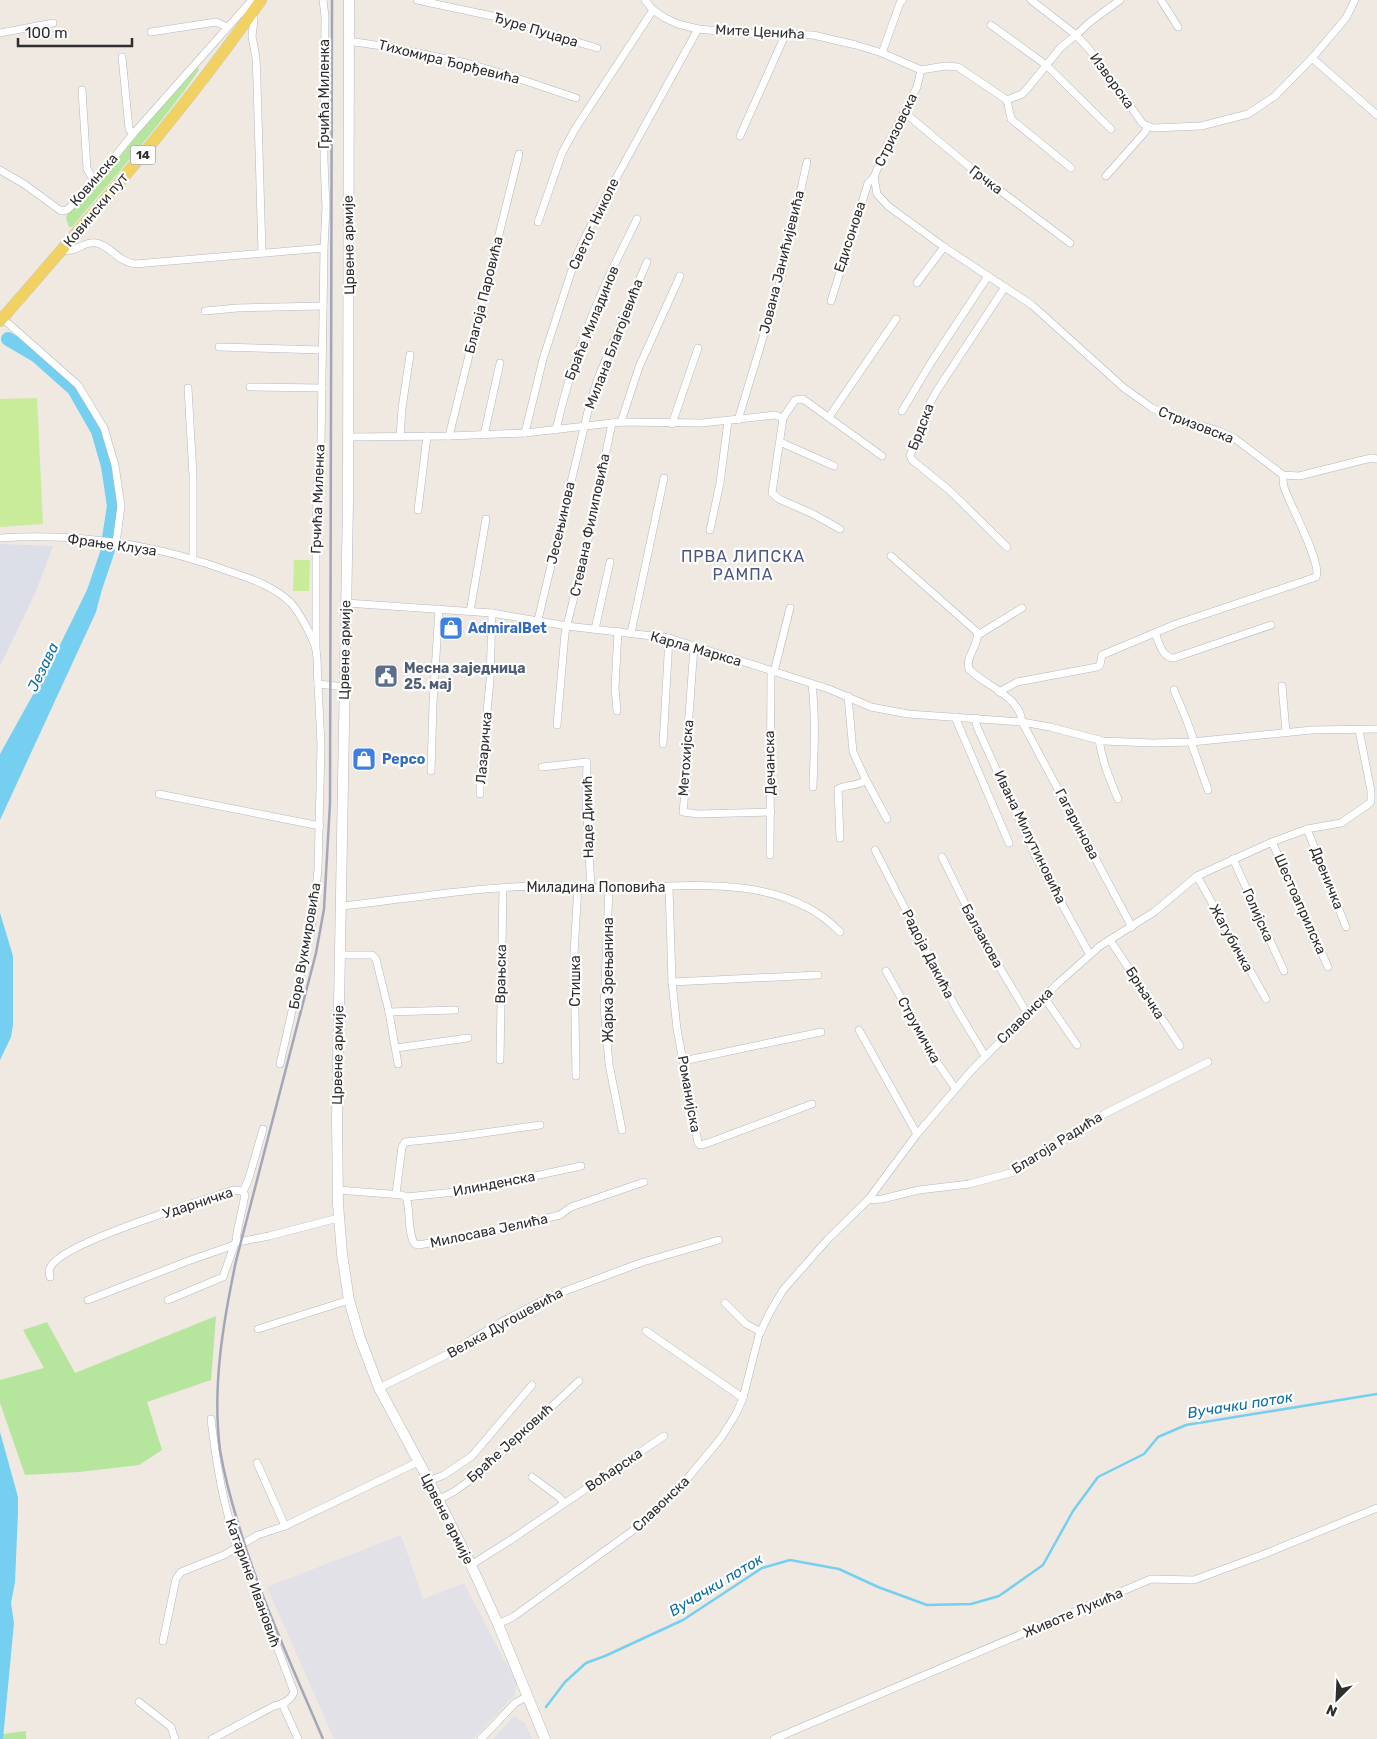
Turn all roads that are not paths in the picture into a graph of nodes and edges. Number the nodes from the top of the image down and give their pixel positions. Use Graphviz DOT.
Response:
graph roads {
  1 [pos="252,0"];
  2 [pos="261,0"];
  3 [pos="323,0"];
  4 [pos="349,0"];
  5 [pos="417,0"];
  6 [pos="645,0"];
  7 [pos="903,0"];
  8 [pos="1031,0"];
  9 [pos="1120,0"];
  10 [pos="1161,0"];
  11 [pos="1355,0"];
  12 [pos="653,10"];
  13 [pos="252,13"];
  14 [pos="53,23"];
  15 [pos="991,25"];
  16 [pos="228,26"];
  17 [pos="1178,27"];
  18 [pos="698,29"];
  19 [pos="152,32"];
  20 [pos="0,33"];
  21 [pos="786,33"];
  22 [pos="1076,35"];
  23 [pos="348,41"];
  24 [pos="597,48"];
  25 [pos="882,53"];
  26 [pos="122,57"];
  27 [pos="1312,58"];
  28 [pos="1046,65"];
  29 [pos="921,70"];
  30 [pos="82,90"];
  31 [pos="576,98"];
  32 [pos="1007,100"];
  33 [pos="904,112"];
  34 [pos="1377,115"];
  35 [pos="1147,127"];
  36 [pos="1111,129"];
  37 [pos="133,134"];
  38 [pos="740,136"];
  39 [pos="519,154"];
  40 [pos="807,162"];
  41 [pos="1071,168"];
  42 [pos="0,170"];
  43 [pos="1106,176"];
  44 [pos="874,177"];
  45 [pos="94,181"];
  46 [pos="637,219"];
  47 [pos="538,222"];
  48 [pos="1070,243"];
  49 [pos="324,248"];
  50 [pos="944,248"];
  51 [pos="62,250"];
  52 [pos="262,253"];
  53 [pos="647,262"];
  54 [pos="680,276"];
  55 [pos="988,276"];
  56 [pos="917,283"];
  57 [pos="1005,287"];
  58 [pos="830,301"];
  59 [pos="323,306"];
  60 [pos="205,311"];
  61 [pos="1,318"];
  62 [pos="896,319"];
  63 [pos="219,347"];
  64 [pos="698,348"];
  65 [pos="322,350"];
  66 [pos="410,355"];
  67 [pos="500,363"];
  68 [pos="250,387"];
  69 [pos="188,388"];
  70 [pos="322,388"];
  71 [pos="902,411"];
  72 [pos="829,417"];
  73 [pos="783,418"];
  74 [pos="738,420"];
  75 [pos="621,422"];
  76 [pos="728,422"];
  77 [pos="612,423"];
  78 [pos="672,424"];
  79 [pos="584,426"];
  80 [pos="556,430"];
  81 [pos="525,432"];
  82 [pos="484,434"];
  83 [pos="427,436"];
  84 [pos="448,436"];
  85 [pos="349,437"];
  86 [pos="400,437"];
  87 [pos="780,442"];
  88 [pos="882,456"];
  89 [pos="1377,459"];
  90 [pos="834,466"];
  91 [pos="1283,476"];
  92 [pos="664,478"];
  93 [pos="418,510"];
  94 [pos="486,518"];
  95 [pos="840,529"];
  96 [pos="710,530"];
  97 [pos="0,538"];
  98 [pos="116,543"];
  99 [pos="1007,547"];
  100 [pos="891,556"];
  101 [pos="193,559"];
  102 [pos="610,562"];
  103 [pos="346,603"];
  104 [pos="790,608"];
  105 [pos="1022,608"];
  106 [pos="438,609"];
  107 [pos="470,612"];
  108 [pos="492,613"];
  109 [pos="538,620"];
  110 [pos="567,626"];
  111 [pos="1271,626"];
  112 [pos="595,629"];
  113 [pos="618,631"];
  114 [pos="631,633"];
  115 [pos="1155,633"];
  116 [pos="978,635"];
  117 [pos="669,638"];
  118 [pos="694,646"];
  119 [pos="316,649"];
  120 [pos="773,672"];
  121 [pos="318,684"];
  122 [pos="812,684"];
  123 [pos="1282,686"];
  124 [pos="345,687"];
  125 [pos="1174,690"];
  126 [pos="999,692"];
  127 [pos="848,696"];
  128 [pos="617,711"];
  129 [pos="955,717"];
  130 [pos="975,718"];
  131 [pos="1022,722"];
  132 [pos="557,725"];
  133 [pos="1377,729"];
  134 [pos="1359,730"];
  135 [pos="1286,732"];
  136 [pos="1099,740"];
  137 [pos="1192,742"];
  138 [pos="663,744"];
  139 [pos="542,767"];
  140 [pos="431,771"];
  141 [pos="866,780"];
  142 [pos="813,787"];
  143 [pos="1208,790"];
  144 [pos="159,794"];
  145 [pos="480,794"];
  146 [pos="1118,799"];
  147 [pos="1374,801"];
  148 [pos="771,812"];
  149 [pos="887,819"];
  150 [pos="320,826"];
  151 [pos="1307,830"];
  152 [pos="840,838"];
  153 [pos="1272,842"];
  154 [pos="1009,843"];
  155 [pos="875,850"];
  156 [pos="770,855"];
  157 [pos="942,856"];
  158 [pos="1233,859"];
  159 [pos="1197,876"];
  160 [pos="578,886"];
  161 [pos="669,886"];
  162 [pos="590,887"];
  163 [pos="503,888"];
  164 [pos="609,889"];
  165 [pos="341,906"];
  166 [pos="1132,927"];
  167 [pos="1346,927"];
  168 [pos="840,932"];
  169 [pos="1110,940"];
  170 [pos="340,955"];
  171 [pos="1090,955"];
  172 [pos="1328,967"];
  173 [pos="1284,970"];
  174 [pos="886,971"];
  175 [pos="818,975"];
  176 [pos="672,982"];
  177 [pos="1044,997"];
  178 [pos="1266,999"];
  179 [pos="455,1010"];
  180 [pos="389,1012"];
  181 [pos="1028,1013"];
  182 [pos="859,1030"];
  183 [pos="821,1032"];
  184 [pos="468,1038"];
  185 [pos="1077,1046"];
  186 [pos="1180,1046"];
  187 [pos="396,1048"];
  188 [pos="985,1056"];
  189 [pos="500,1060"];
  190 [pos="683,1061"];
  191 [pos="1208,1062"];
  192 [pos="280,1064"];
  193 [pos="398,1064"];
  194 [pos="576,1076"];
  195 [pos="955,1088"];
  196 [pos="812,1104"];
  197 [pos="540,1125"];
  198 [pos="263,1129"];
  199 [pos="622,1130"];
  200 [pos="916,1134"];
  201 [pos="581,1166"];
  202 [pos="644,1182"];
  203 [pos="338,1190"];
  204 [pos="243,1192"];
  205 [pos="396,1194"];
  206 [pos="406,1197"];
  207 [pos="868,1200"];
  208 [pos="338,1218"];
  209 [pos="719,1240"];
  210 [pos="235,1243"];
  211 [pos="50,1277"];
  212 [pos="88,1300"];
  213 [pos="168,1300"];
  214 [pos="349,1300"];
  215 [pos="725,1303"];
  216 [pos="258,1329"];
  217 [pos="646,1331"];
  218 [pos="761,1332"];
  219 [pos="579,1381"];
  220 [pos="532,1385"];
  221 [pos="379,1388"];
  222 [pos="743,1398"];
  223 [pos="211,1419"];
  224 [pos="664,1436"];
  225 [pos="418,1462"];
  226 [pos="257,1464"];
  227 [pos="532,1477"];
  228 [pos="429,1481"];
  229 [pos="438,1500"];
  230 [pos="564,1503"];
  231 [pos="1377,1508"];
  232 [pos="285,1526"];
  233 [pos="238,1547"];
  234 [pos="471,1565"];
  235 [pos="498,1624"];
  236 [pos="163,1642"];
  237 [pos="528,1696"];
  238 [pos="139,1702"];
  239 [pos="284,1703"];
  240 [pos="175,1739"];
  241 [pos="212,1739"];
  242 [pos="298,1739"];
  243 [pos="481,1739"];
  244 [pos="545,1739"];
  245 [pos="774,1739"];
  1 -- 16 [label="street, Ковинска"];
  2 -- 13 [label="main road, Ковински пут / 14"];
  3 -- 49 [label="street, Грчића Миленка"];
  4 -- 23 [label="main road, Црвене армије"];
  5 -- 24 [label="street, Ђуре Пуцара"];
  6 -- 12 [label="street, Мите Ценића"];
  7 -- 25 [label="street"];
  8 -- 22 [label="street, Изворска"];
  9 -- 22 [label="street"];
  10 -- 17 [label="street"];
  11 -- 27 [label="street"];
  12 -- 18 [label="street, Мите Ценића"];
  12 -- 47 [label="street"];
  13 -- 51 [label="main road, Ковински пут / 14"];
  13 -- 52 [label="street"];
  14 -- 20 [label="street"];
  15 -- 28 [label="street"];
  16 -- 19 [label="street"];
  16 -- 37 [label="street, Ковинска"];
  18 -- 21 [label="street, Мите Ценића"];
  18 -- 81 [label="street, Светог Николе"];
  21 -- 25 [label="street, Мите Ценића"];
  21 -- 38 [label="street"];
  22 -- 28 [label="street"];
  22 -- 35 [label="street, Изворска"];
  23 -- 31 [label="street, Тихомира Ђорђевића"];
  23 -- 85 [label="main road, Црвене армије"];
  25 -- 29 [label="street, Мите Ценића"];
  26 -- 37 [label="street"];
  27 -- 34 [label="street"];
  27 -- 35 [label="street"];
  28 -- 32 [label="street"];
  28 -- 36 [label="street"];
  29 -- 32 [label="street"];
  29 -- 33 [label="street, Стризовска"];
  30 -- 45 [label="street"];
  32 -- 41 [label="street"];
  33 -- 44 [label="street, Стризовска"];
  33 -- 48 [label="street, Грчка"];
  35 -- 43 [label="street"];
  37 -- 45 [label="street, Ковинска"];
  39 -- 84 [label="street, Благоја Паровића"];
  40 -- 74 [label="street, Јована Јанићијевића"];
  42 -- 45 [label="street, Ковинска"];
  44 -- 50 [label="street, Стризовска"];
  44 -- 58 [label="street, Едисонова"];
  46 -- 80 [label="street, Браће Миладинов"];
  49 -- 52 [label="street"];
  49 -- 59 [label="street, Грчића Миленка"];
  50 -- 55 [label="street, Стризовска"];
  50 -- 56 [label="street"];
  51 -- 52 [label="street"];
  51 -- 61 [label="main road, Ковински пут / 14"];
  53 -- 79 [label="street, Милана Благојевића"];
  54 -- 75 [label="street"];
  55 -- 57 [label="street, Стризовска"];
  55 -- 71 [label="street"];
  57 -- 91 [label="street, Стризовска"];
  57 -- 99 [label="street, Брдска"];
  59 -- 60 [label="street"];
  59 -- 65 [label="street, Грчића Миленка"];
  61 -- 98 [label="street"];
  62 -- 72 [label="street"];
  63 -- 65 [label="street"];
  64 -- 78 [label="street"];
  65 -- 70 [label="street, Грчића Миленка"];
  66 -- 86 [label="street"];
  67 -- 82 [label="street"];
  68 -- 70 [label="street"];
  69 -- 101 [label="street"];
  70 -- 119 [label="street, Грчића Миленка"];
  72 -- 73 [label="street"];
  72 -- 88 [label="street"];
  73 -- 74 [label="street"];
  73 -- 87 [label="street"];
  74 -- 76 [label="street"];
  75 -- 77 [label="street"];
  75 -- 78 [label="street"];
  76 -- 78 [label="street"];
  76 -- 96 [label="street"];
  77 -- 79 [label="street"];
  77 -- 110 [label="street, Стевана Филиповића"];
  79 -- 80 [label="street"];
  79 -- 109 [label="street, Јесењинова"];
  80 -- 81 [label="street"];
  81 -- 82 [label="street"];
  82 -- 84 [label="street"];
  83 -- 84 [label="street"];
  83 -- 86 [label="street"];
  83 -- 93 [label="street"];
  85 -- 86 [label="street"];
  85 -- 103 [label="main road, Црвене армије"];
  87 -- 90 [label="street"];
  87 -- 95 [label="street"];
  89 -- 91 [label="street"];
  91 -- 115 [label="street"];
  92 -- 114 [label="street"];
  94 -- 107 [label="street"];
  97 -- 98 [label="street, Фрање Клуза"];
  98 -- 101 [label="street, Фрање Клуза"];
  100 -- 116 [label="street"];
  101 -- 119 [label="street, Фрање Клуза"];
  102 -- 112 [label="street"];
  103 -- 106 [label="street, Карла Маркса"];
  103 -- 124 [label="main road, Црвене армије"];
  104 -- 120 [label="street"];
  105 -- 116 [label="street"];
  106 -- 107 [label="street, Карла Маркса"];
  106 -- 140 [label="street"];
  107 -- 108 [label="street, Карла Маркса"];
  108 -- 109 [label="street, Карла Маркса"];
  108 -- 145 [label="street, Лазаричка"];
  109 -- 110 [label="street, Карла Маркса"];
  110 -- 112 [label="street, Карла Маркса"];
  110 -- 132 [label="street, Стевана Филиповића"];
  111 -- 115 [label="street"];
  112 -- 113 [label="street, Карла Маркса"];
  113 -- 114 [label="street, Карла Маркса"];
  113 -- 128 [label="street"];
  114 -- 117 [label="street, Карла Маркса"];
  115 -- 126 [label="street"];
  116 -- 126 [label="street, Гагаринова"];
  117 -- 118 [label="street, Карла Маркса"];
  117 -- 138 [label="street"];
  118 -- 120 [label="street, Карла Маркса"];
  118 -- 148 [label="street, Метохијска"];
  119 -- 121 [label="street, Фрање Клуза"];
  120 -- 122 [label="street, Карла Маркса"];
  120 -- 148 [label="street, Дечанска"];
  121 -- 124 [label="street"];
  121 -- 150 [label="street, Боре Вукмировића"];
  122 -- 127 [label="street, Карла Маркса"];
  122 -- 142 [label="street"];
  123 -- 135 [label="street"];
  124 -- 165 [label="main road, Црвене армије"];
  125 -- 137 [label="street"];
  126 -- 131 [label="street, Гагаринова"];
  127 -- 129 [label="street, Карла Маркса"];
  127 -- 141 [label="street"];
  129 -- 130 [label="street, Карла Маркса"];
  129 -- 154 [label="street"];
  130 -- 131 [label="street, Карла Маркса"];
  130 -- 171 [label="street, Ивана Милутиновића"];
  131 -- 136 [label="street, Карла Маркса"];
  131 -- 166 [label="street, Гагаринова"];
  133 -- 134 [label="street, Карла Маркса"];
  134 -- 135 [label="street, Карла Маркса"];
  134 -- 147 [label="street, Славонска"];
  135 -- 137 [label="street, Карла Маркса"];
  136 -- 137 [label="street, Карла Маркса"];
  136 -- 146 [label="street"];
  137 -- 143 [label="street"];
  139 -- 162 [label="street, Наде Димић"];
  141 -- 149 [label="street"];
  141 -- 152 [label="street"];
  144 -- 150 [label="street"];
  147 -- 151 [label="street, Славонска"];
  148 -- 156 [label="street, Дечанска"];
  150 -- 192 [label="street, Боре Вукмировића"];
  151 -- 153 [label="street, Славонска"];
  151 -- 167 [label="street, Дреничка"];
  153 -- 158 [label="street, Славонска"];
  153 -- 172 [label="street, Шестоаприлска"];
  155 -- 188 [label="street, Радоја Дакића"];
  157 -- 181 [label="street, Балзакова"];
  158 -- 159 [label="street, Славонска"];
  158 -- 173 [label="street, Голијска"];
  159 -- 166 [label="street, Славонска"];
  159 -- 178 [label="street, Жагубичка"];
  160 -- 162 [label="street, Миладина Поповића"];
  160 -- 163 [label="street, Миладина Поповића"];
  160 -- 194 [label="street, Стишка"];
  161 -- 164 [label="street, Миладина Поповића"];
  161 -- 168 [label="street, Миладина Поповића"];
  161 -- 176 [label="street, Романијска"];
  162 -- 164 [label="street, Миладина Поповића"];
  163 -- 165 [label="street, Миладина Поповића"];
  163 -- 189 [label="street, Врањска"];
  164 -- 199 [label="street, Жарка Зрењанина"];
  165 -- 170 [label="main road, Црвене армије"];
  166 -- 169 [label="street, Славонска"];
  169 -- 171 [label="street, Славонска"];
  169 -- 186 [label="street, Брњачка"];
  170 -- 180 [label="street"];
  170 -- 203 [label="main road, Црвене армије"];
  171 -- 177 [label="street, Славонска"];
  174 -- 195 [label="street, Струмичка"];
  175 -- 176 [label="street"];
  176 -- 190 [label="street, Романијска"];
  177 -- 181 [label="street, Славонска"];
  177 -- 185 [label="street"];
  179 -- 180 [label="street"];
  180 -- 187 [label="street"];
  181 -- 188 [label="street, Славонска"];
  182 -- 200 [label="street"];
  183 -- 190 [label="street"];
  184 -- 187 [label="street"];
  187 -- 193 [label="street"];
  188 -- 195 [label="street, Славонска"];
  190 -- 196 [label="street, Романијска"];
  191 -- 207 [label="street, Благоја Радића"];
  195 -- 200 [label="street, Славонска"];
  197 -- 205 [label="street"];
  198 -- 204 [label="street"];
  200 -- 207 [label="street, Славонска"];
  201 -- 206 [label="street, Илинденска"];
  202 -- 206 [label="street, Милосава Јелића"];
  203 -- 205 [label="street"];
  203 -- 208 [label="main road, Црвене армије"];
  204 -- 210 [label="street, Ударничка"];
  204 -- 211 [label="street, Ударничка"];
  205 -- 206 [label="street"];
  207 -- 218 [label="street, Славонска"];
  208 -- 210 [label="street"];
  208 -- 214 [label="main road, Црвене армије"];
  209 -- 221 [label="street, Вељка Дугошевића"];
  210 -- 212 [label="street"];
  210 -- 213 [label="street"];
  214 -- 216 [label="street"];
  214 -- 221 [label="main road, Црвене армије"];
  215 -- 218 [label="street"];
  217 -- 222 [label="street"];
  218 -- 222 [label="street, Славонска"];
  219 -- 229 [label="street, Браће Јерковић"];
  220 -- 228 [label="street"];
  221 -- 225 [label="main road, Црвене армије"];
  222 -- 235 [label="street, Славонска"];
  223 -- 233 [label="street, Катарине Ивановић"];
  224 -- 230 [label="street, Воћарска"];
  225 -- 228 [label="main road, Црвене армије"];
  225 -- 232 [label="street"];
  226 -- 232 [label="street"];
  227 -- 230 [label="street"];
  228 -- 229 [label="main road, Црвене армије"];
  229 -- 234 [label="main road, Црвене армије"];
  230 -- 234 [label="street, Воћарска"];
  231 -- 245 [label="street, Животе Лукића"];
  232 -- 233 [label="street"];
  233 -- 236 [label="street"];
  233 -- 239 [label="street, Катарине Ивановић"];
  234 -- 235 [label="main road, Црвене армије"];
  235 -- 237 [label="main road, Црвене армије"];
  237 -- 243 [label="street"];
  237 -- 244 [label="main road, Црвене армије"];
  238 -- 240 [label="street"];
  239 -- 241 [label="street"];
  239 -- 242 [label="street"];
}
